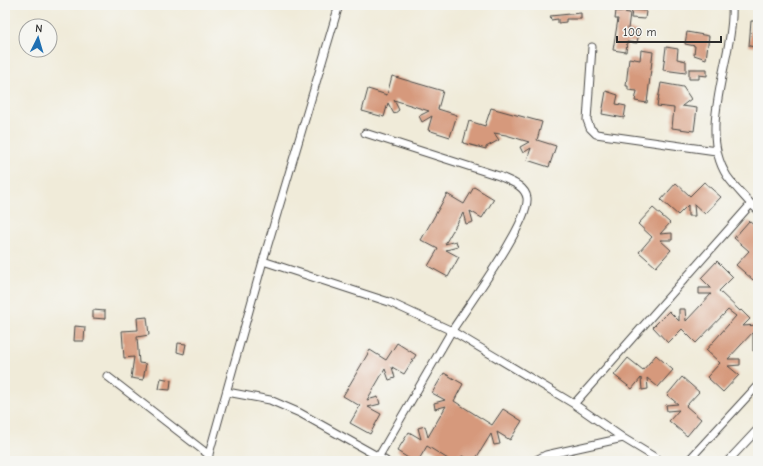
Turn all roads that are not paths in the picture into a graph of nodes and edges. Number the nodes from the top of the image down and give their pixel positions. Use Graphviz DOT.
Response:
graph roads {
  1 [pos="339,5"];
  2 [pos="732,5"];
  3 [pos="592,47"];
  4 [pos="365,133"];
  5 [pos="716,151"];
  6 [pos="751,204"];
  7 [pos="758,210"];
  8 [pos="263,261"];
  9 [pos="452,331"];
  10 [pos="107,376"];
  11 [pos="758,385"];
  12 [pos="226,392"];
  13 [pos="574,404"];
  14 [pos="758,429"];
  15 [pos="623,438"];
  16 [pos="379,456"];
  17 [pos="208,458"];
  18 [pos="386,461"];
  19 [pos="534,461"];
  20 [pos="660,461"];
  21 [pos="688,461"];
  22 [pos="728,461"];
  1 -- 8 [label="street"];
  2 -- 5 [label="street"];
  3 -- 5 [label="street"];
  4 -- 9 [label="street"];
  5 -- 6 [label="street"];
  6 -- 7 [label="street"];
  6 -- 13 [label="street"];
  8 -- 9 [label="street"];
  8 -- 12 [label="street"];
  9 -- 13 [label="street"];
  9 -- 16 [label="street"];
  10 -- 17 [label="street"];
  11 -- 21 [label="street"];
  12 -- 16 [label="street"];
  12 -- 17 [label="street"];
  13 -- 15 [label="street"];
  14 -- 22 [label="street"];
  15 -- 19 [label="street"];
  15 -- 20 [label="street"];
  16 -- 18 [label="street"];
}
